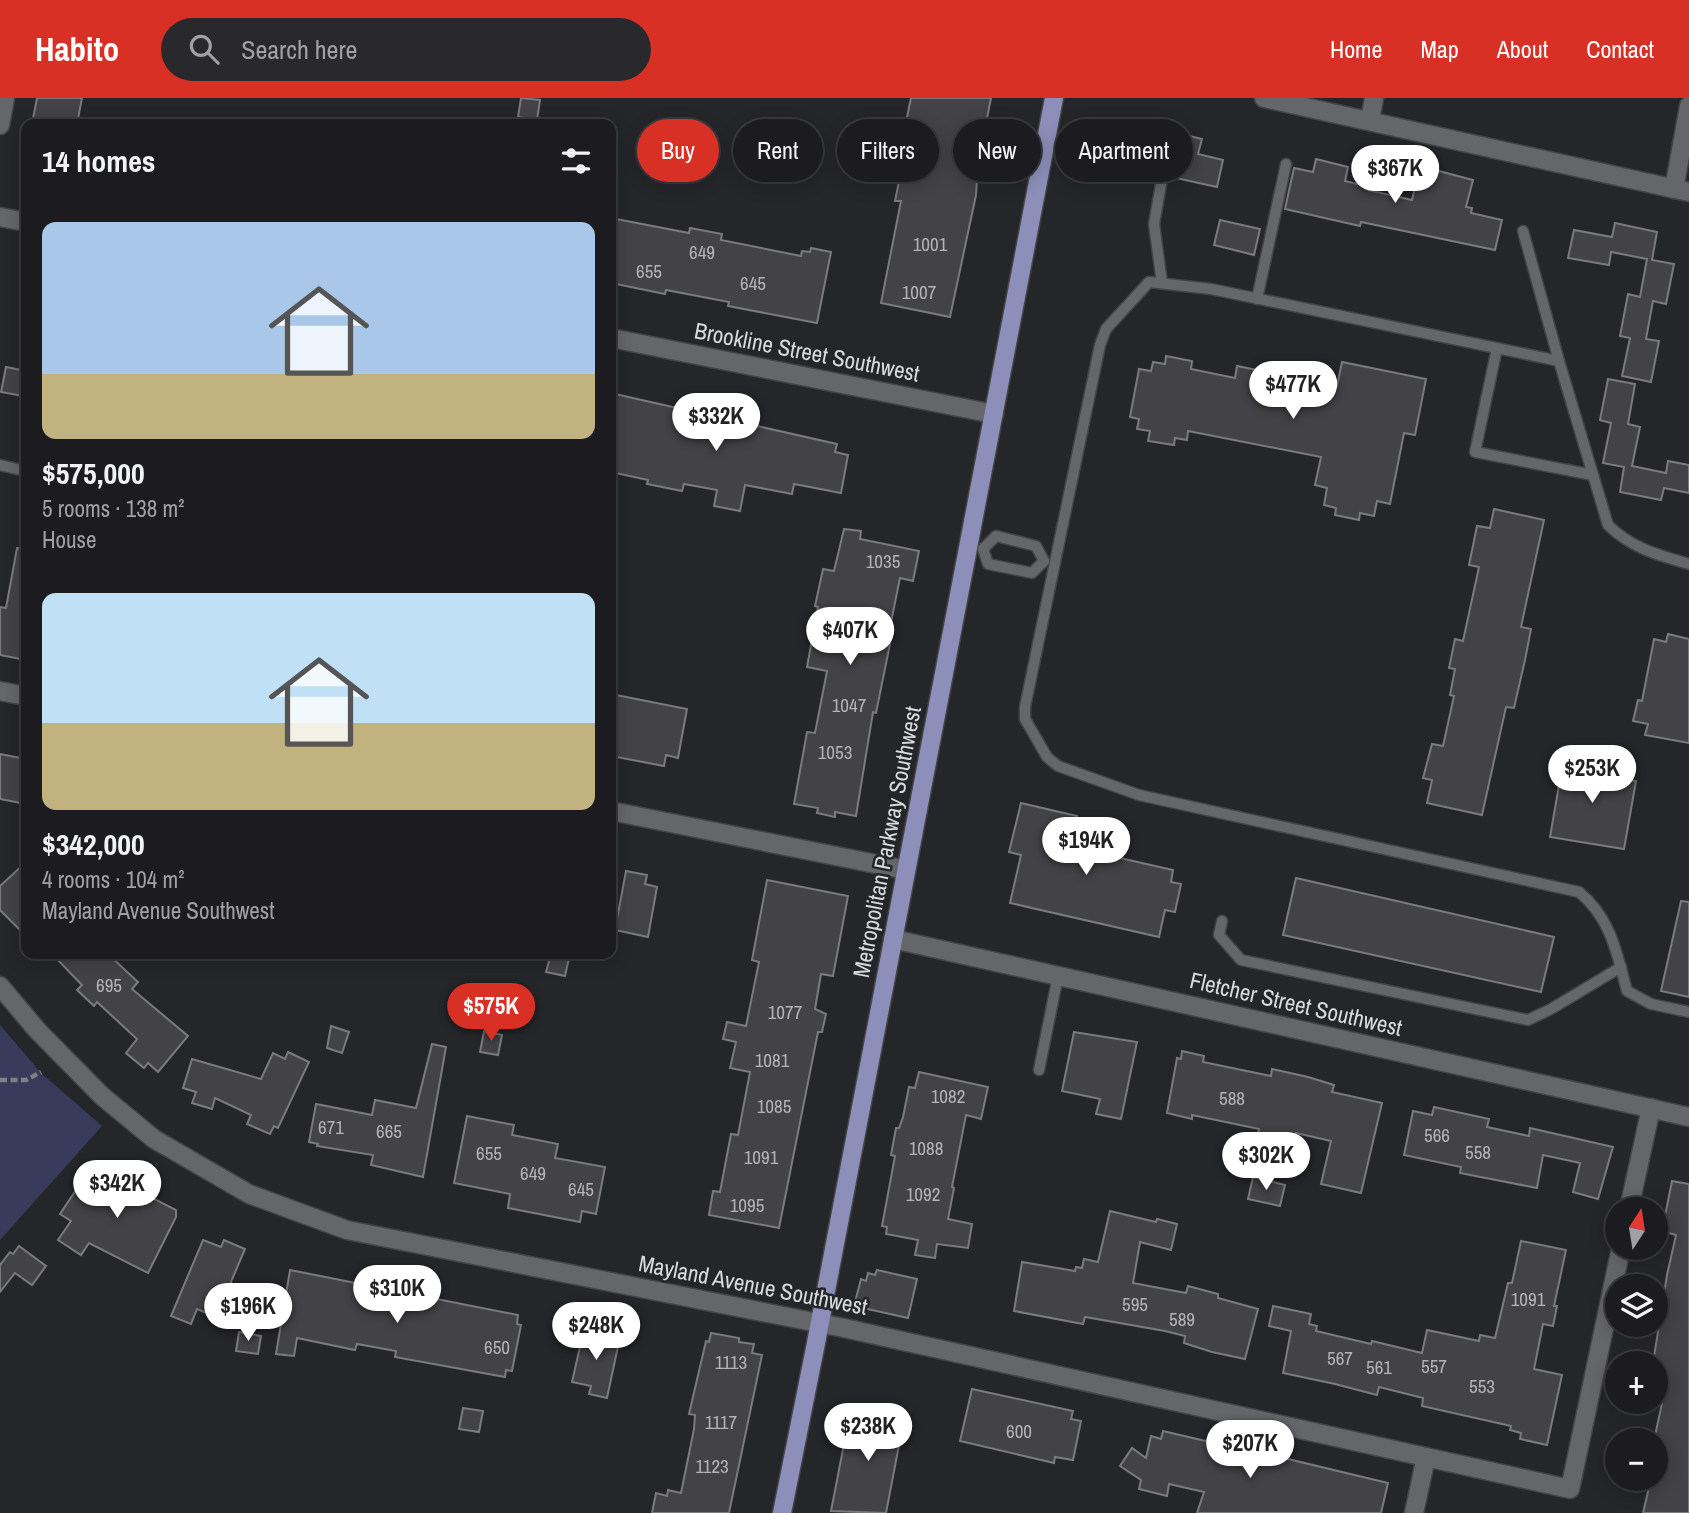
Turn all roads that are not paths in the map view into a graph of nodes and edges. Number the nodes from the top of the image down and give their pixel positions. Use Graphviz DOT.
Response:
graph roads {
  1 [pos="5,98"];
  2 [pos="1054,98"];
  3 [pos="1264,98"];
  4 [pos="1374,98"];
  5 [pos="1303,102"];
  6 [pos="1689,106"];
  7 [pos="1370,121"];
  8 [pos="0,125"];
  9 [pos="1286,164"];
  10 [pos="1161,182"];
  11 [pos="1681,190"];
  12 [pos="0,217"];
  13 [pos="21,221"];
  14 [pos="1523,231"];
  15 [pos="1162,283"];
  16 [pos="1257,299"];
  17 [pos="616,339"];
  18 [pos="1497,348"];
  19 [pos="1559,362"];
  20 [pos="995,414"];
  21 [pos="0,465"];
  22 [pos="21,470"];
  23 [pos="1593,475"];
  24 [pos="976,547"];
  25 [pos="1050,562"];
  26 [pos="1689,564"];
  27 [pos="0,691"];
  28 [pos="21,695"];
  29 [pos="616,812"];
  30 [pos="906,870"];
  31 [pos="1222,921"];
  32 [pos="893,939"];
  33 [pos="1621,967"];
  34 [pos="1058,976"];
  35 [pos="0,986"];
  36 [pos="1689,1012"];
  37 [pos="1039,1070"];
  38 [pos="1651,1108"];
  39 [pos="1689,1117"];
  40 [pos="1632,1197"];
  41 [pos="1618,1260"];
  42 [pos="819,1323"];
  43 [pos="1426,1457"];
  44 [pos="782,1513"];
  45 [pos="1414,1513"];
  1 -- 8 [label="street"];
  2 -- 20 [label="main road, Metropolitan Parkway Southwest"];
  3 -- 5 [label="street"];
  4 -- 7 [label="street"];
  5 -- 7 [label="street"];
  6 -- 11 [label="street"];
  7 -- 11 [label="street"];
  9 -- 16 [label="lane"];
  10 -- 15 [label="lane"];
  12 -- 13 [label="street"];
  14 -- 19 [label="lane"];
  15 -- 16 [label="lane"];
  15 -- 25 [label="lane"];
  16 -- 18 [label="lane"];
  17 -- 20 [label="street, Brookline Street Southwest"];
  18 -- 19 [label="lane"];
  18 -- 23 [label="lane"];
  19 -- 23 [label="lane"];
  20 -- 24 [label="main road, Metropolitan Parkway Southwest"];
  21 -- 22 [label="lane"];
  23 -- 26 [label="lane"];
  24 -- 25 [label="lane"];
  24 -- 25 [label="lane"];
  24 -- 30 [label="main road, Metropolitan Parkway Southwest"];
  25 -- 33 [label="lane"];
  27 -- 28 [label="street"];
  29 -- 30 [label="street"];
  30 -- 32 [label="main road, Metropolitan Parkway Southwest"];
  31 -- 33 [label="lane"];
  32 -- 34 [label="street, Fletcher Street Southwest"];
  32 -- 42 [label="main road, Metropolitan Parkway Southwest"];
  33 -- 36 [label="lane"];
  34 -- 37 [label="lane"];
  34 -- 38 [label="street, Fletcher Street Southwest"];
  35 -- 42 [label="street, Mayland Avenue Southwest"];
  38 -- 39 [label="street, Fletcher Street Southwest"];
  38 -- 40 [label="street"];
  41 -- 43 [label="street, Mayland Avenue Southwest"];
  42 -- 43 [label="street, Mayland Avenue Southwest"];
  42 -- 44 [label="main road, Metropolitan Parkway Southwest"];
  43 -- 45 [label="street"];
}
